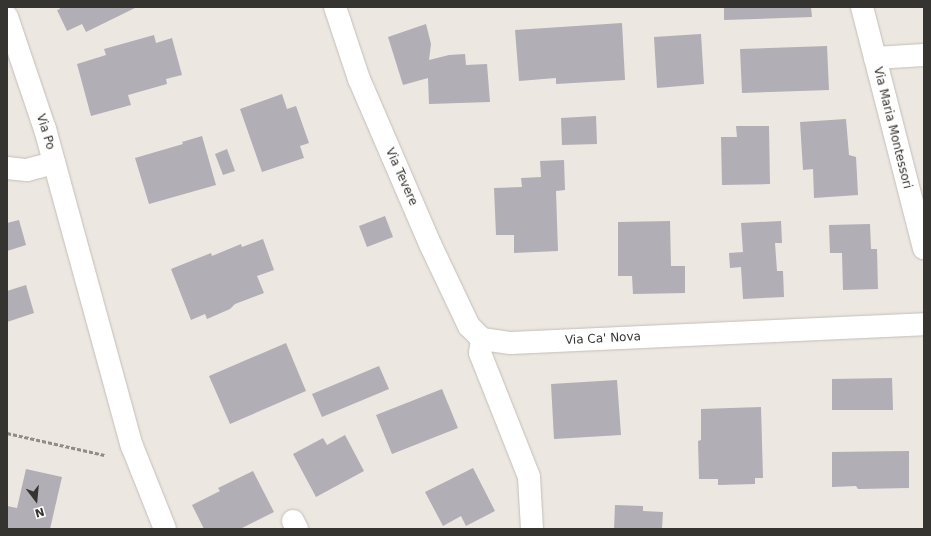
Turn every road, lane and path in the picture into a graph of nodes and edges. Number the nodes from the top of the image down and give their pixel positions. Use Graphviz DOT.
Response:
graph roads {
  1 [pos="335,7"];
  2 [pos="862,7"];
  3 [pos="7,17"];
  4 [pos="924,55"];
  5 [pos="875,58"];
  6 [pos="54,163"];
  7 [pos="7,168"];
  8 [pos="924,248"];
  9 [pos="924,324"];
  10 [pos="482,339"];
  11 [pos="7,433"];
  12 [pos="105,455"];
  13 [pos="165,529"];
  14 [pos="532,529"];
  1 -- 10 [label="street, Via Tevere"];
  2 -- 5 [label="street, Via Maria Montessori"];
  3 -- 6 [label="street, Via Po"];
  4 -- 5 [label="street"];
  5 -- 8 [label="street, Via Maria Montessori"];
  6 -- 7 [label="street"];
  6 -- 13 [label="street, Via Po"];
  9 -- 10 [label="street, Via Ca' Nova"];
  10 -- 14 [label="street"];
  11 -- 12 [label="path"];
}
